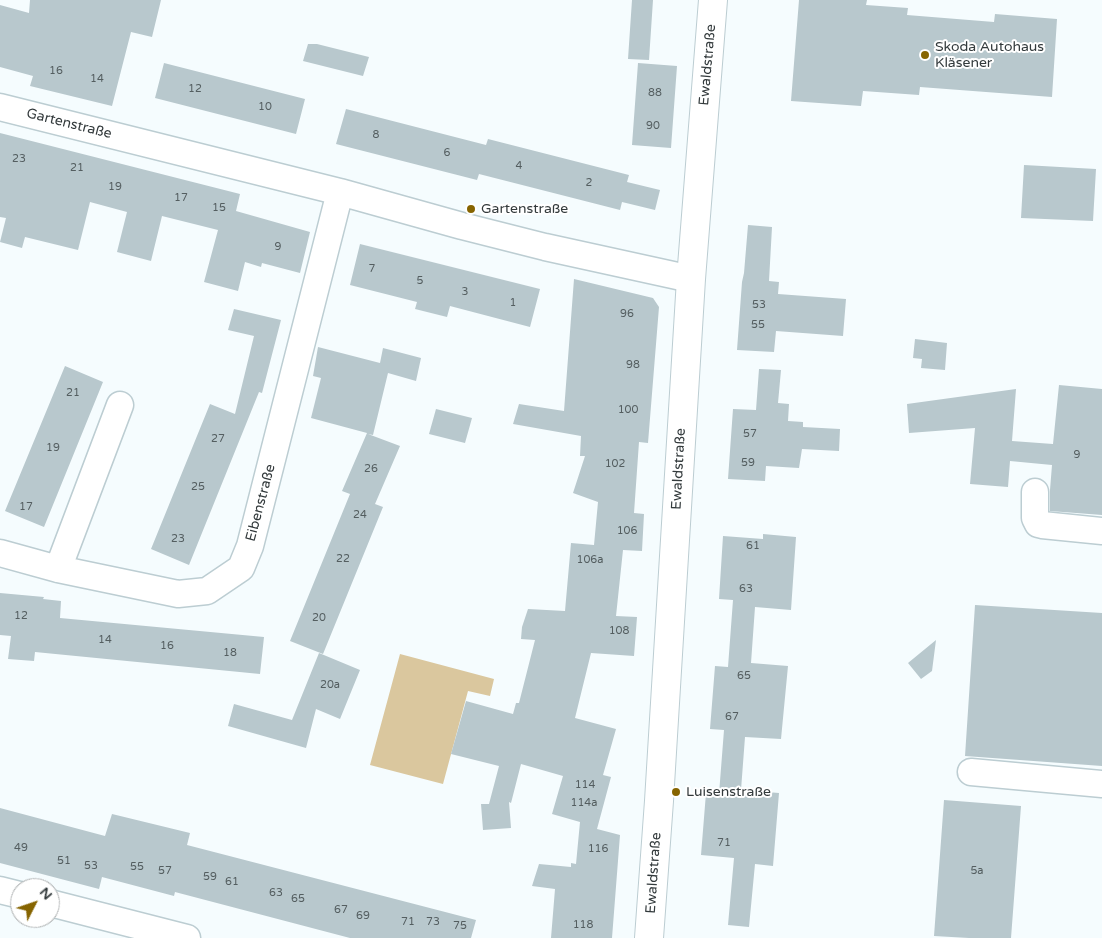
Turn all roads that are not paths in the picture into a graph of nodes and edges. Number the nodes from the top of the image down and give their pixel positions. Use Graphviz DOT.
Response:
graph roads {
  1 [pos="714,0"];
  2 [pos="0,107"];
  3 [pos="340,192"];
  4 [pos="691,279"];
  5 [pos="120,405"];
  6 [pos="1034,492"];
  7 [pos="1102,531"];
  8 [pos="0,553"];
  9 [pos="58,569"];
  10 [pos="971,772"];
  11 [pos="1102,784"];
  12 [pos="60,906"];
  13 [pos="187,938"];
  14 [pos="648,938"];
  1 -- 4 [label="main road, Ewaldstraße"];
  2 -- 3 [label="street, Gartenstraße"];
  3 -- 4 [label="street, Gartenstraße"];
  3 -- 9 [label="street, Eibenstraße"];
  4 -- 14 [label="main road, Ewaldstraße"];
  5 -- 9 [label="street"];
  6 -- 7 [label="street"];
  8 -- 9 [label="street, Eibenstraße"];
  10 -- 11 [label="street"];
  12 -- 13 [label="street"];
}
